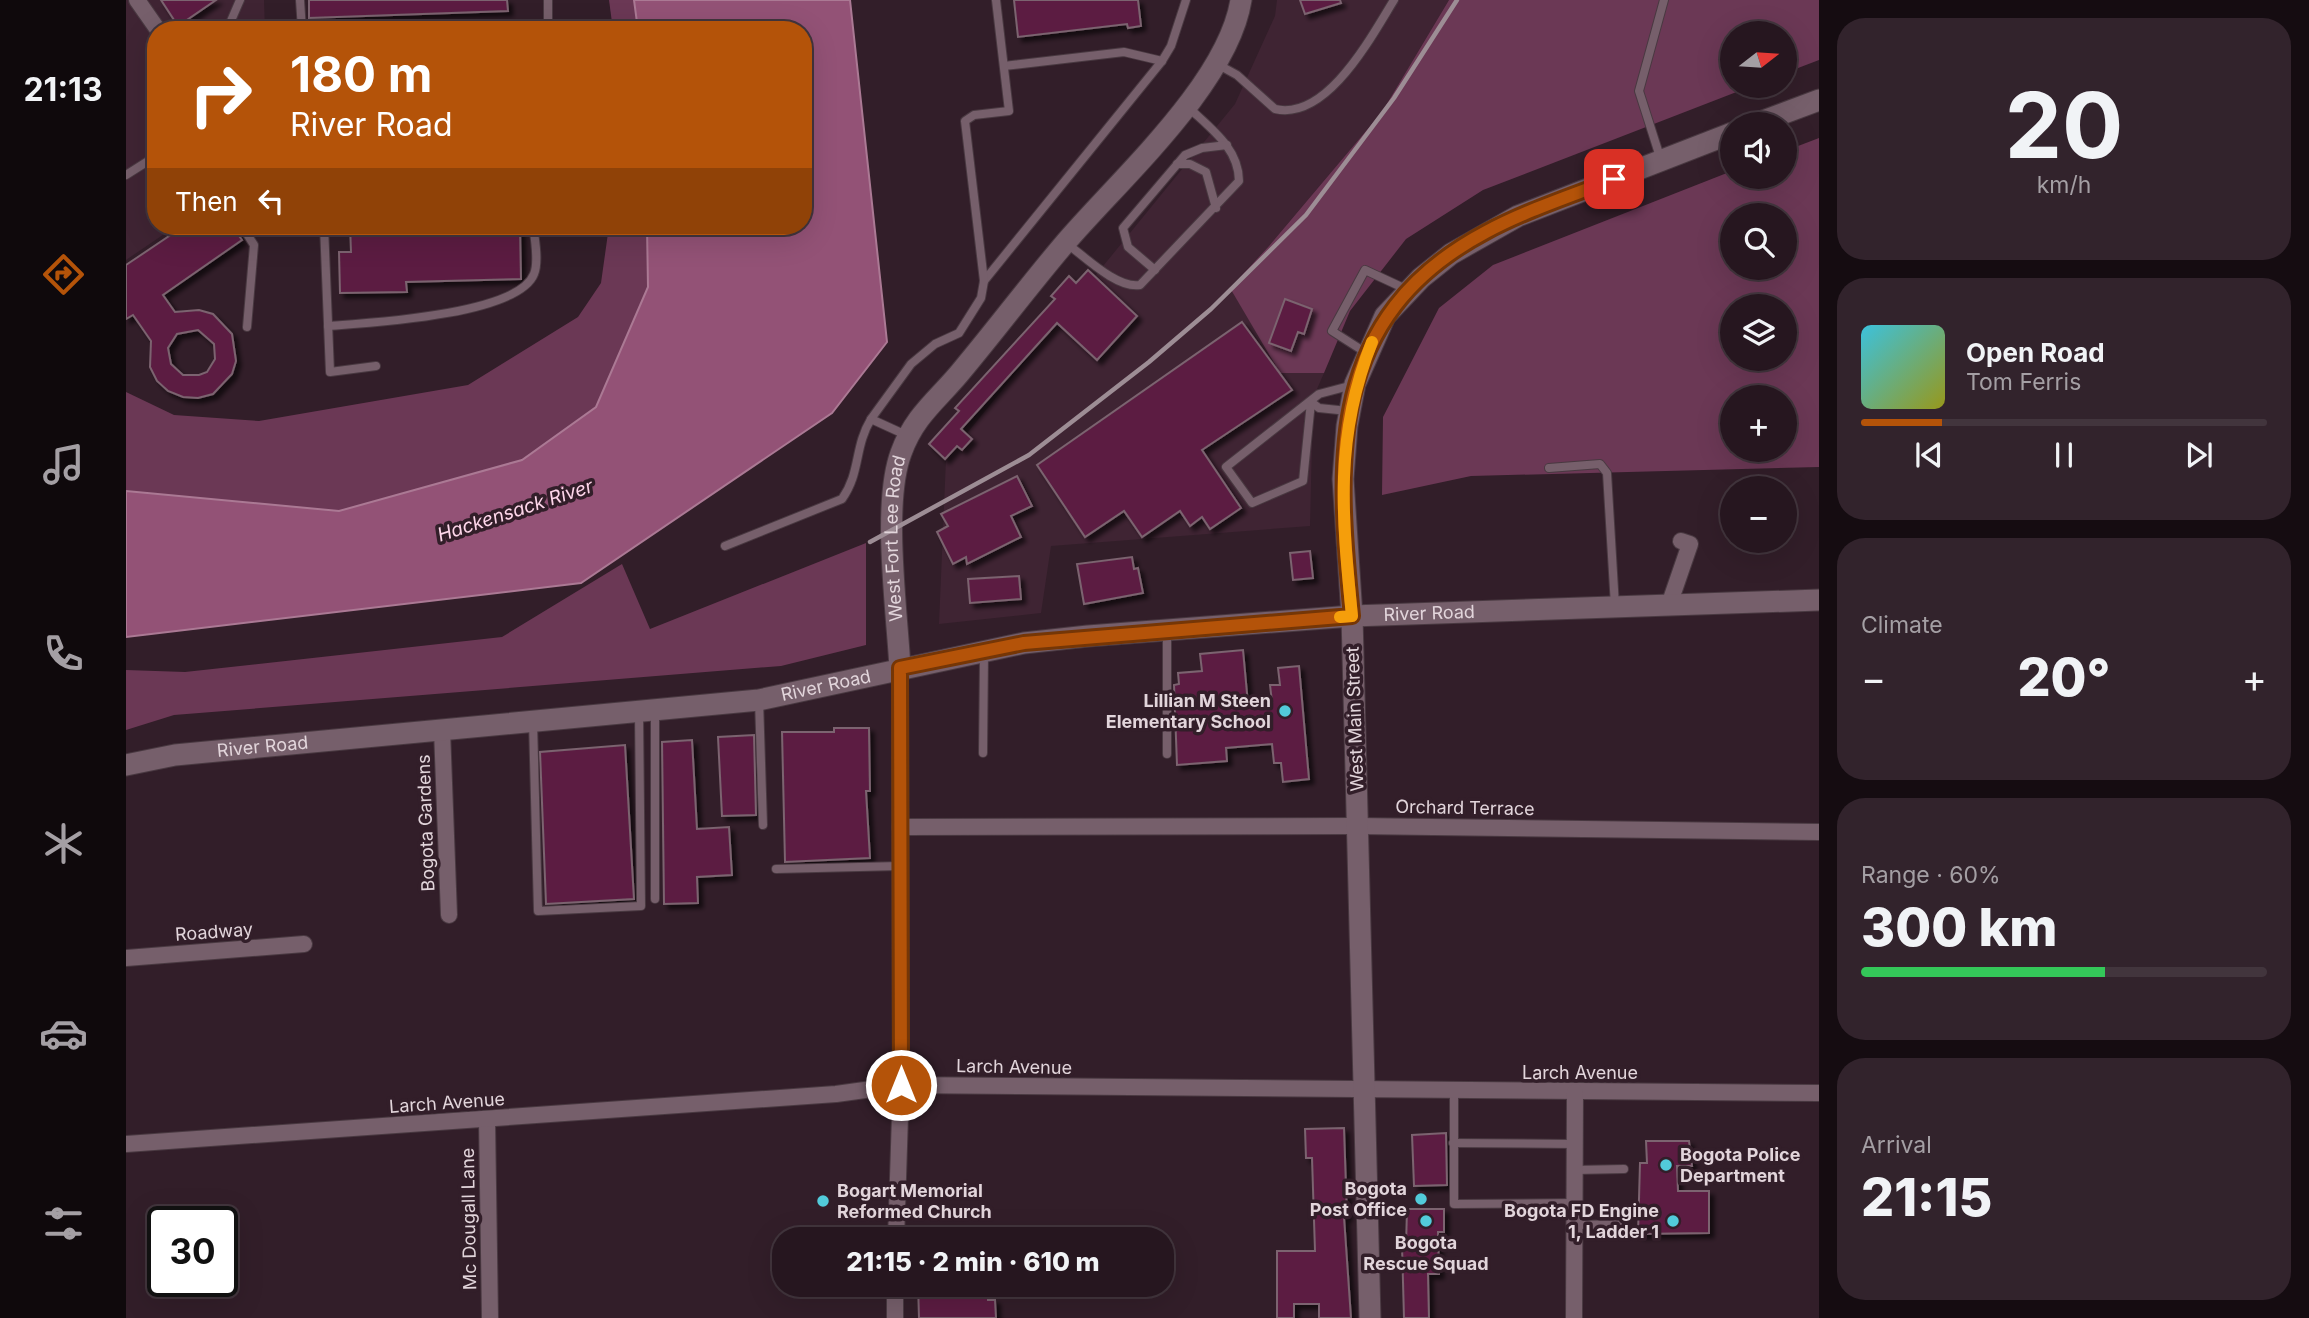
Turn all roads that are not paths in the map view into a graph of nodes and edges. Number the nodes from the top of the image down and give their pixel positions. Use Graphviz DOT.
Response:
graph roads {
  1 [pos="137,0"];
  2 [pos="240,0"];
  3 [pos="300,0"];
  4 [pos="548,0"];
  5 [pos="996,0"];
  6 [pos="1186,0"];
  7 [pos="1241,0"];
  8 [pos="1394,0"];
  9 [pos="1664,0"];
  10 [pos="152,21"];
  11 [pos="231,21"];
  12 [pos="301,21"];
  13 [pos="548,21"];
  14 [pos="1162,61"];
  15 [pos="1216,64"];
  16 [pos="1004,66"];
  17 [pos="1819,100"];
  18 [pos="1186,106"];
  19 [pos="1787,112"];
  20 [pos="1720,138"];
  21 [pos="1227,145"];
  22 [pos="1661,160"];
  23 [pos="147,162"];
  24 [pos="1177,164"];
  25 [pos="126,175"];
  26 [pos="1216,208"];
  27 [pos="247,235"];
  28 [pos="324,235"];
  29 [pos="533,235"];
  30 [pos="1066,243"];
  31 [pos="1154,270"];
  32 [pos="984,281"];
  33 [pos="1408,290"];
  34 [pos="328,326"];
  35 [pos="247,327"];
  36 [pos="1368,354"];
  37 [pos="376,366"];
  38 [pos="1355,384"];
  39 [pos="1311,402"];
  40 [pos="1349,411"];
  41 [pos="871,419"];
  42 [pos="908,436"];
  43 [pos="1549,468"];
  44 [pos="1681,541"];
  45 [pos="725,546"];
  46 [pos="1819,600"];
  47 [pos="1669,605"];
  48 [pos="1615,606"];
  49 [pos="1352,616"];
  50 [pos="1167,630"];
  51 [pos="984,651"];
  52 [pos="900,668"];
  53 [pos="759,700"];
  54 [pos="647,712"];
  55 [pos="533,722"];
  56 [pos="442,730"];
  57 [pos="983,753"];
  58 [pos="1167,754"];
  59 [pos="126,765"];
  60 [pos="763,825"];
  61 [pos="1358,826"];
  62 [pos="900,827"];
  63 [pos="1819,832"];
  64 [pos="900,866"];
  65 [pos="776,869"];
  66 [pos="655,900"];
  67 [pos="449,915"];
  68 [pos="304,944"];
  69 [pos="126,958"];
  70 [pos="901,1085"];
  71 [pos="1365,1090"];
  72 [pos="1454,1092"];
  73 [pos="1575,1092"];
  74 [pos="1819,1093"];
  75 [pos="487,1120"];
  76 [pos="1453,1143"];
  77 [pos="126,1144"];
  78 [pos="1575,1144"];
  79 [pos="1624,1169"];
  80 [pos="1575,1170"];
  81 [pos="1575,1203"];
  82 [pos="1625,1224"];
  83 [pos="1575,1225"];
  84 [pos="896,1227"];
  85 [pos="895,1297"];
  86 [pos="490,1318"];
  87 [pos="895,1318"];
  88 [pos="1370,1318"];
  89 [pos="1574,1318"];
  1 -- 10 [label="street"];
  2 -- 11 [label="lane"];
  3 -- 12 [label="lane"];
  4 -- 13 [label="lane"];
  5 -- 16 [label="lane"];
  6 -- 14 [label="lane"];
  7 -- 15 [label="main road, West Fort Lee Road"];
  8 -- 15 [label="lane"];
  9 -- 22 [label="lane"];
  14 -- 16 [label="lane"];
  14 -- 32 [label="lane"];
  15 -- 18 [label="main road, West Fort Lee Road"];
  16 -- 32 [label="lane"];
  17 -- 19 [label="main road"];
  18 -- 21 [label="lane"];
  18 -- 30 [label="main road, West Fort Lee Road"];
  20 -- 22 [label="main road, West Main Street"];
  21 -- 24 [label="lane"];
  21 -- 26 [label="lane"];
  22 -- 33 [label="main road, West Main Street"];
  23 -- 25 [label="lane"];
  24 -- 26 [label="lane"];
  24 -- 31 [label="lane"];
  26 -- 31 [label="lane"];
  27 -- 35 [label="lane"];
  28 -- 34 [label="lane"];
  29 -- 34 [label="lane"];
  30 -- 31 [label="lane"];
  30 -- 42 [label="main road, West Fort Lee Road"];
  32 -- 41 [label="lane"];
  33 -- 36 [label="main road, West Main Street"];
  33 -- 36 [label="lane"];
  34 -- 37 [label="lane"];
  36 -- 38 [label="main road, West Main Street"];
  38 -- 39 [label="lane"];
  38 -- 40 [label="main road, West Main Street"];
  39 -- 39 [label="lane"];
  39 -- 40 [label="lane"];
  40 -- 49 [label="main road, West Main Street"];
  41 -- 42 [label="lane"];
  41 -- 45 [label="lane"];
  42 -- 52 [label="main road, West Fort Lee Road"];
  43 -- 48 [label="lane"];
  44 -- 47 [label="street"];
  46 -- 47 [label="main road, River Road"];
  47 -- 48 [label="main road, River Road"];
  48 -- 49 [label="main road, River Road"];
  49 -- 50 [label="main road, River Road"];
  49 -- 61 [label="main road, West Main Street"];
  50 -- 51 [label="main road, River Road"];
  50 -- 58 [label="lane"];
  51 -- 52 [label="main road, River Road"];
  51 -- 57 [label="lane"];
  52 -- 53 [label="main road, River Road"];
  52 -- 62 [label="street, West Fort Lee Road"];
  53 -- 54 [label="main road, River Road"];
  53 -- 60 [label="lane"];
  54 -- 55 [label="main road, River Road"];
  54 -- 55 [label="lane"];
  54 -- 66 [label="lane"];
  55 -- 56 [label="main road, River Road"];
  56 -- 59 [label="main road, River Road"];
  56 -- 67 [label="street, Bogota Gardens"];
  61 -- 62 [label="street, Orchard Terrace"];
  61 -- 63 [label="street, Orchard Terrace"];
  61 -- 71 [label="main road, West Main Street"];
  62 -- 64 [label="street, West Fort Lee Road"];
  64 -- 65 [label="lane"];
  64 -- 70 [label="street, West Fort Lee Road"];
  68 -- 69 [label="street, Roadway"];
  70 -- 71 [label="street, Larch Avenue"];
  70 -- 75 [label="street, Larch Avenue"];
  70 -- 84 [label="street, West Fort Lee Road"];
  71 -- 72 [label="street, Larch Avenue"];
  71 -- 88 [label="main road, West Main Street"];
  72 -- 73 [label="street, Larch Avenue"];
  72 -- 76 [label="lane"];
  73 -- 74 [label="street, Larch Avenue"];
  73 -- 78 [label="street"];
  75 -- 77 [label="street, Larch Avenue"];
  75 -- 86 [label="street, Mc Dougall Lane"];
  76 -- 78 [label="lane"];
  76 -- 81 [label="lane"];
  78 -- 80 [label="street"];
  79 -- 80 [label="lane"];
  80 -- 81 [label="street"];
  81 -- 83 [label="street"];
  82 -- 83 [label="lane"];
  83 -- 89 [label="street"];
  85 -- 87 [label="street"];
}
